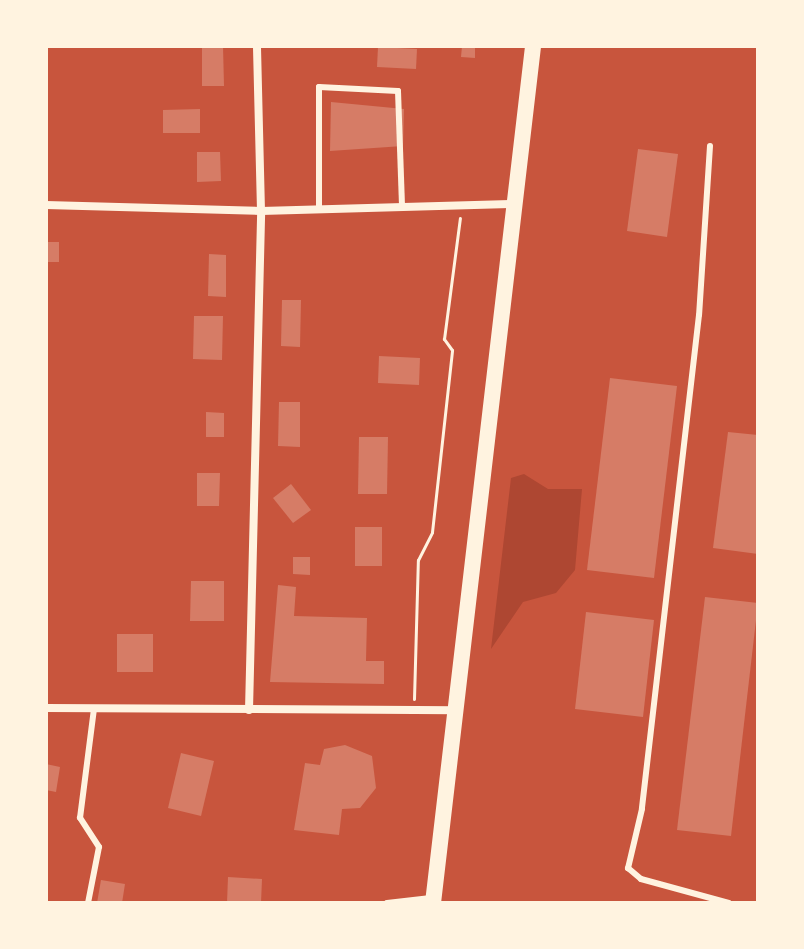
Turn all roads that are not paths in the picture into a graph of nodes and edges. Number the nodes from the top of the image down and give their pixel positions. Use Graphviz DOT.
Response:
graph roads {
  1 [pos="257,46"];
  2 [pos="533,46"];
  3 [pos="710,146"];
  4 [pos="512,204"];
  5 [pos="46,205"];
  6 [pos="402,207"];
  7 [pos="319,210"];
  8 [pos="261,211"];
  9 [pos="46,708"];
  10 [pos="94,709"];
  11 [pos="249,710"];
  12 [pos="455,710"];
  13 [pos="434,900"];
  14 [pos="88,903"];
  15 [pos="387,903"];
  16 [pos="729,903"];
  1 -- 8 [label="street"];
  2 -- 4 [label="main road"];
  3 -- 16 [label="lane"];
  4 -- 6 [label="street"];
  4 -- 12 [label="main road"];
  5 -- 8 [label="street"];
  6 -- 7 [label="street"];
  6 -- 7 [label="lane"];
  7 -- 8 [label="street"];
  8 -- 11 [label="street"];
  9 -- 10 [label="street"];
  10 -- 11 [label="street"];
  10 -- 14 [label="lane"];
  11 -- 12 [label="street"];
  12 -- 13 [label="main road"];
  13 -- 15 [label="lane"];
}
